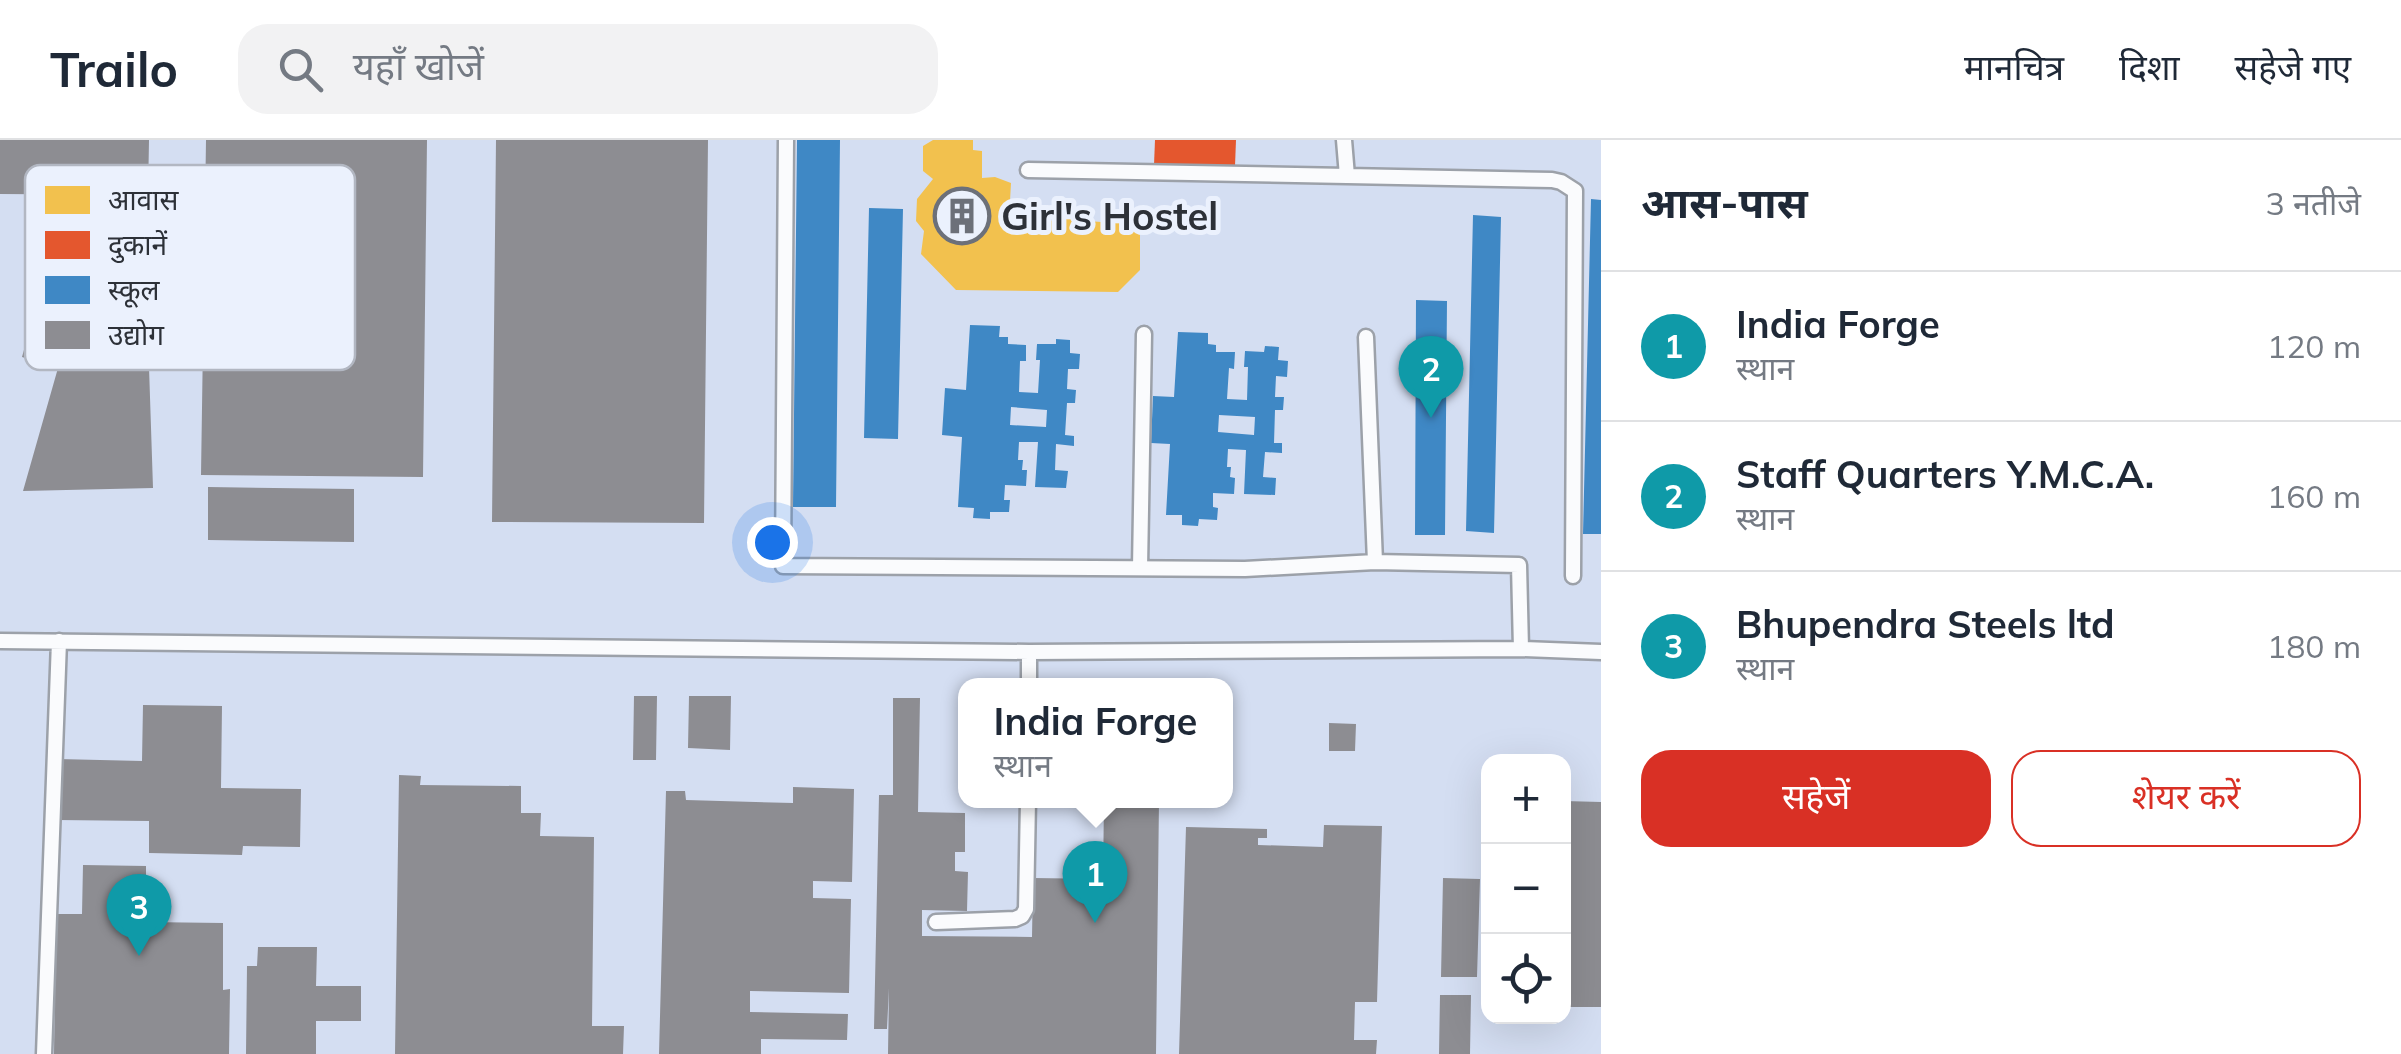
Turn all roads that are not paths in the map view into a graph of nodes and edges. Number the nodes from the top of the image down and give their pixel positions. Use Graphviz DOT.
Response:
graph roads {
  1 [pos="786,140"];
  2 [pos="1344,140"];
  3 [pos="1028,170"];
  4 [pos="1348,176"];
  5 [pos="1144,334"];
  6 [pos="1366,337"];
  7 [pos="1375,562"];
  8 [pos="1140,568"];
  9 [pos="1573,576"];
  10 [pos="0,641"];
  11 [pos="58,642"];
  12 [pos="1521,649"];
  13 [pos="1030,652"];
  14 [pos="1601,652"];
  15 [pos="1029,678"];
  16 [pos="1028,808"];
  17 [pos="936,922"];
  18 [pos="44,1054"];
  1 -- 8 [label="lane"];
  2 -- 4 [label="lane"];
  3 -- 4 [label="lane"];
  4 -- 9 [label="lane"];
  5 -- 8 [label="lane"];
  6 -- 7 [label="lane"];
  7 -- 8 [label="lane"];
  7 -- 12 [label="lane"];
  10 -- 11 [label="lane"];
  11 -- 13 [label="lane"];
  11 -- 18 [label="lane"];
  12 -- 13 [label="lane"];
  12 -- 14 [label="lane"];
  13 -- 15 [label="lane"];
  16 -- 17 [label="lane"];
}
